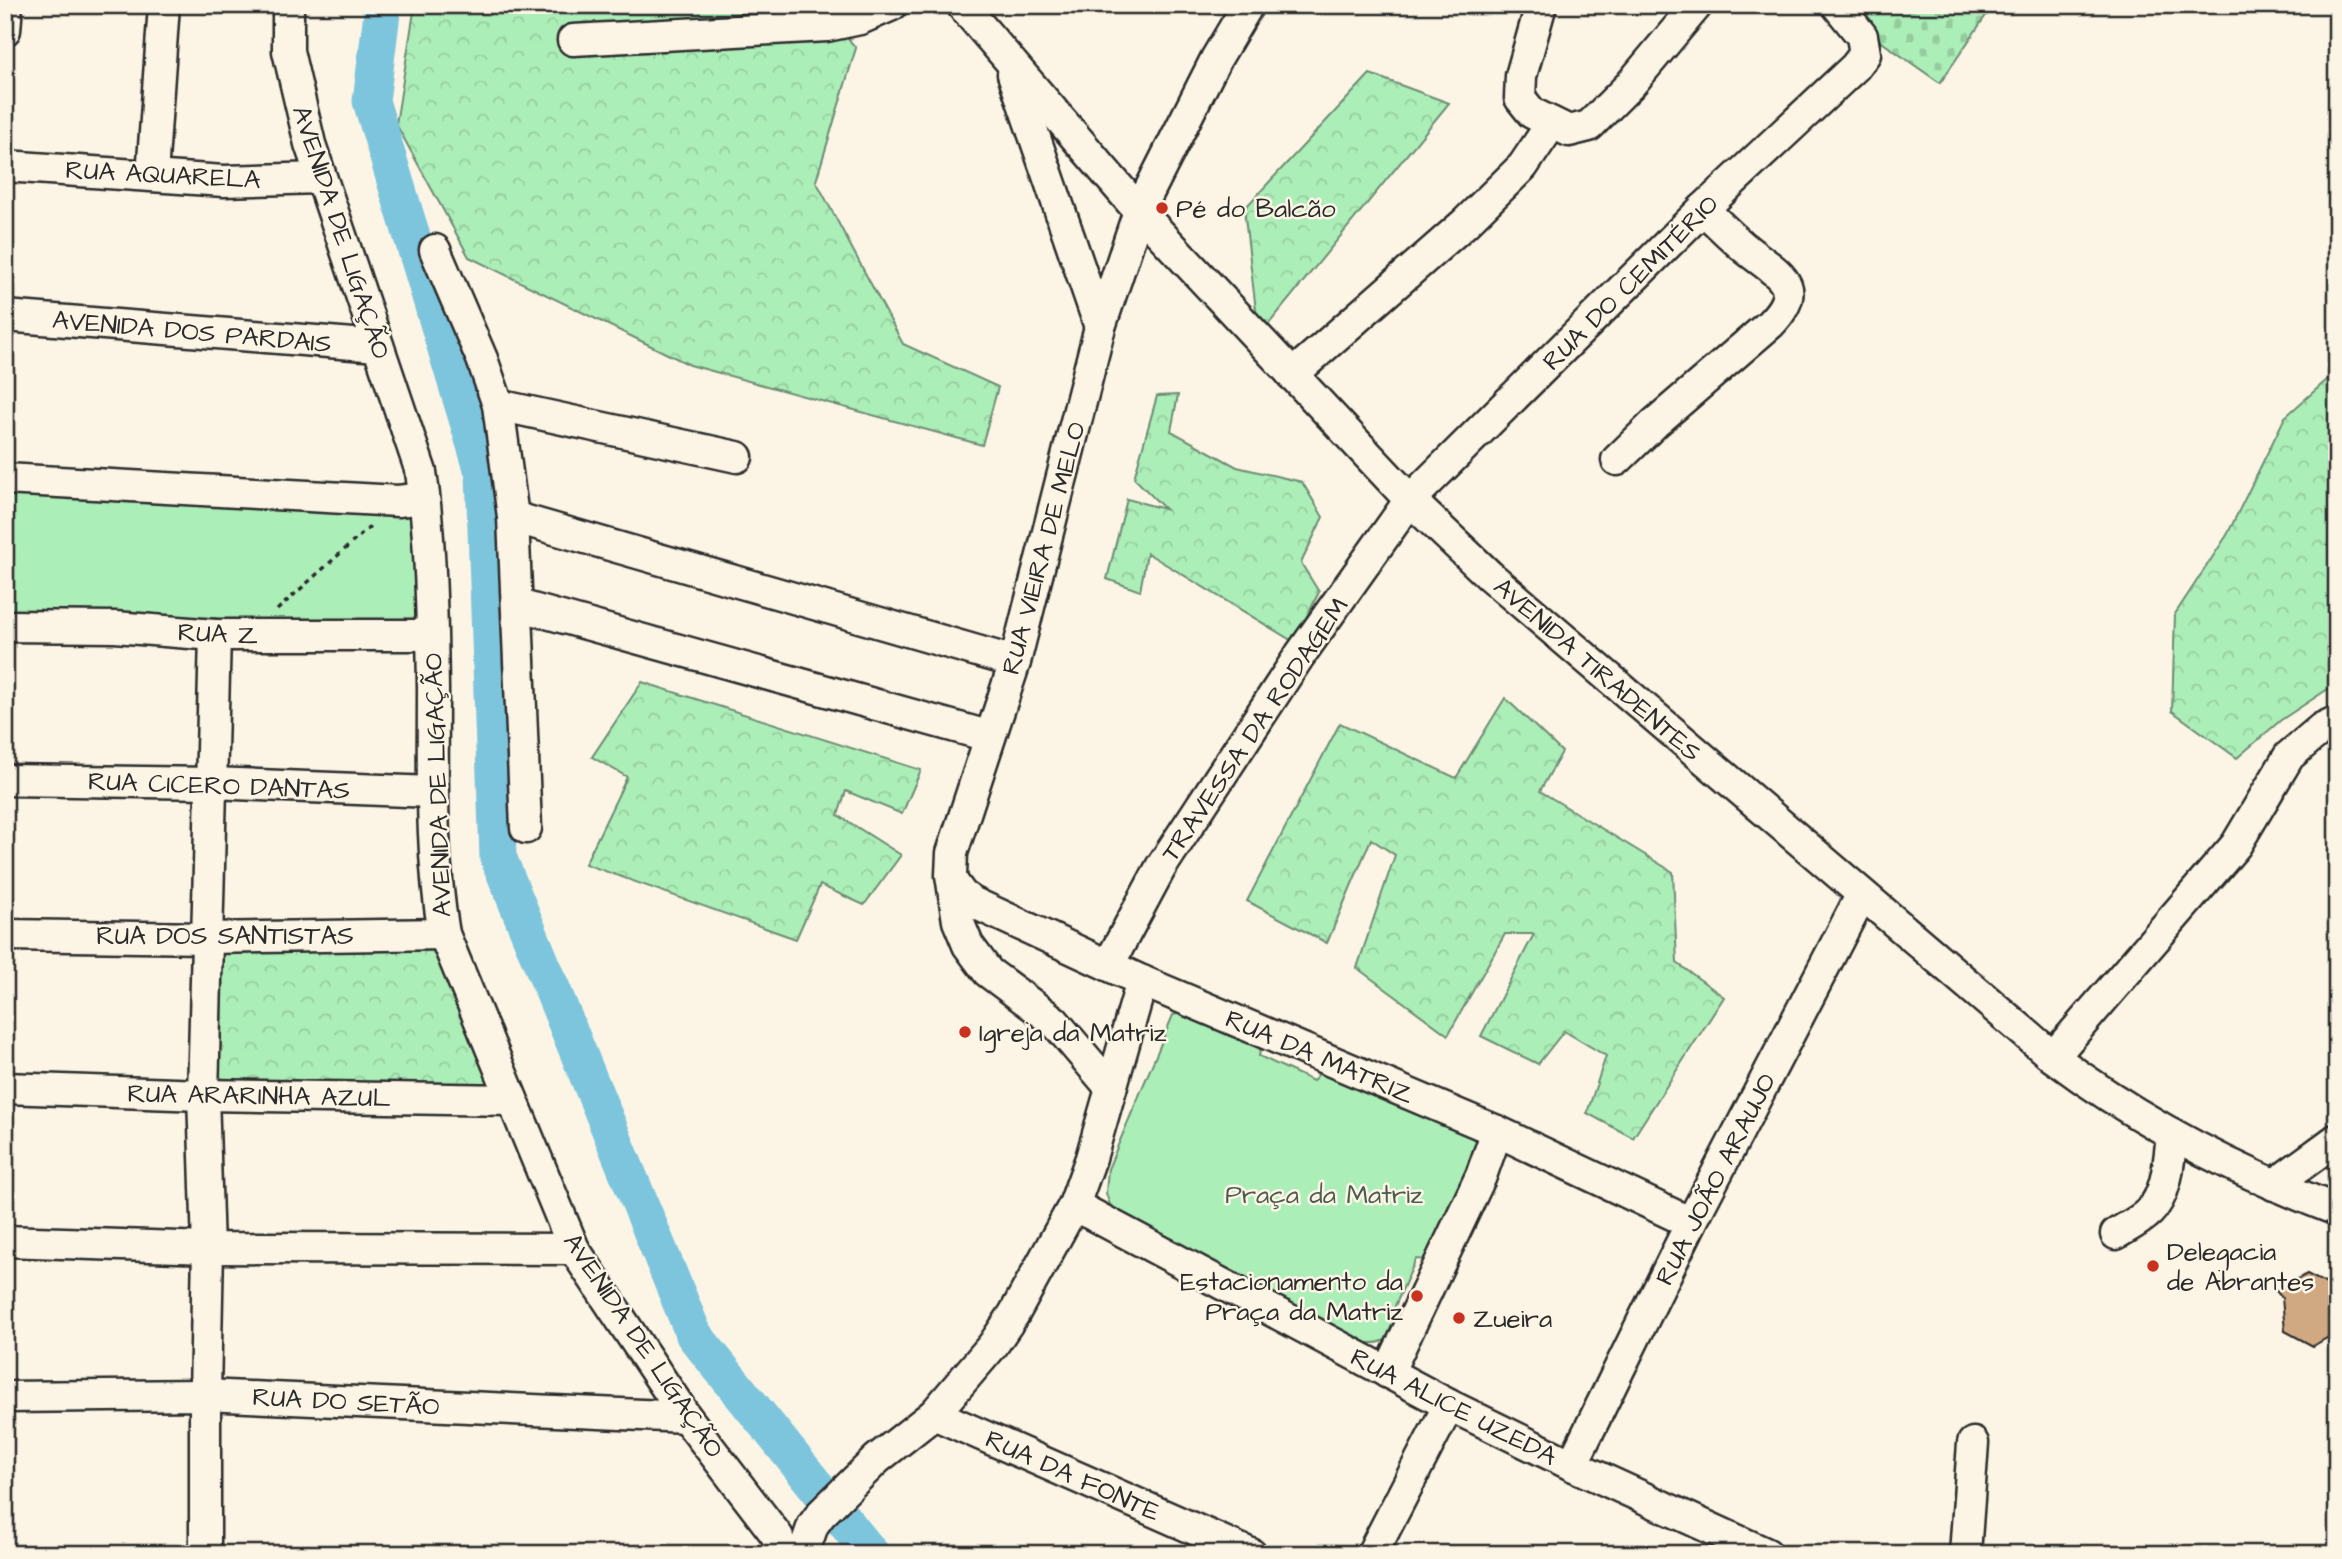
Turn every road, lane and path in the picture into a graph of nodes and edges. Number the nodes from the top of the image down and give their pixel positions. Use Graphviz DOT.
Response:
graph roads {
  1 [pos="7,5"];
  2 [pos="164,5"];
  3 [pos="288,5"];
  4 [pos="892,5"];
  5 [pos="962,5"];
  6 [pos="1248,5"];
  7 [pos="1541,5"];
  8 [pos="1697,5"];
  9 [pos="1837,5"];
  10 [pos="5,30"];
  11 [pos="573,40"];
  12 [pos="1007,57"];
  13 [pos="1552,122"];
  14 [pos="5,166"];
  15 [pos="152,175"];
  16 [pos="320,178"];
  17 [pos="1703,209"];
  18 [pos="1139,211"];
  19 [pos="435,250"];
  20 [pos="5,316"];
  21 [pos="1100,327"];
  22 [pos="378,346"];
  23 [pos="1292,375"];
  24 [pos="498,405"];
  25 [pos="737,457"];
  26 [pos="1617,460"];
  27 [pos="5,479"];
  28 [pos="411,499"];
  29 [pos="1410,500"];
  30 [pos="513,517"];
  31 [pos="518,605"];
  32 [pos="5,626"];
  33 [pos="215,635"];
  34 [pos="431,635"];
  35 [pos="249,636"];
  36 [pos="1015,662"];
  37 [pos="2337,721"];
  38 [pos="988,736"];
  39 [pos="5,780"];
  40 [pos="212,783"];
  41 [pos="432,792"];
  42 [pos="526,828"];
  43 [pos="954,884"];
  44 [pos="1861,895"];
  45 [pos="444,934"];
  46 [pos="5,935"];
  47 [pos="207,938"];
  48 [pos="1109,964"];
  49 [pos="1142,981"];
  50 [pos="2053,1057"];
  51 [pos="5,1088"];
  52 [pos="1111,1088"];
  53 [pos="203,1095"];
  54 [pos="512,1100"];
  55 [pos="1497,1131"];
  56 [pos="2172,1134"];
  57 [pos="2337,1139"];
  58 [pos="2274,1185"];
  59 [pos="1074,1205"];
  60 [pos="2337,1210"];
  61 [pos="1692,1223"];
  62 [pos="2116,1234"];
  63 [pos="5,1241"];
  64 [pos="208,1248"];
  65 [pos="574,1249"];
  66 [pos="1388,1373"];
  67 [pos="205,1395"];
  68 [pos="5,1397"];
  69 [pos="1448,1405"];
  70 [pos="934,1414"];
  71 [pos="686,1417"];
  72 [pos="1973,1443"];
  73 [pos="1572,1465"];
  74 [pos="779,1545"];
  75 [pos="205,1554"];
  76 [pos="803,1554"];
  77 [pos="1251,1554"];
  78 [pos="1372,1554"];
  79 [pos="1767,1554"];
  80 [pos="1965,1554"];
  1 -- 10 [label="street"];
  2 -- 15 [label="street"];
  3 -- 16 [label="street, AVENIDA DE LIGAÇÃO"];
  4 -- 11 [label="street"];
  5 -- 12 [label="street, AVENIDA TIRADENTES"];
  6 -- 18 [label="street, RUA VIEIRA DE MELO"];
  7 -- 13 [label="street"];
  8 -- 13 [label="street"];
  9 -- 17 [label="street, RUA DO CEMITÉRIO"];
  12 -- 18 [label="street, AVENIDA TIRADENTES"];
  12 -- 21 [label="street"];
  13 -- 23 [label="street"];
  14 -- 15 [label="street, RUA AQUARELA"];
  15 -- 16 [label="street, RUA AQUARELA"];
  16 -- 22 [label="street, AVENIDA DE LIGAÇÃO"];
  17 -- 26 [label="street"];
  17 -- 29 [label="street, RUA DO CEMITÉRIO"];
  18 -- 21 [label="street, RUA VIEIRA DE MELO"];
  18 -- 23 [label="street, AVENIDA TIRADENTES"];
  19 -- 24 [label="street"];
  20 -- 22 [label="street, AVENIDA DOS PARDAIS"];
  21 -- 36 [label="street, RUA VIEIRA DE MELO"];
  22 -- 28 [label="street, AVENIDA DE LIGAÇÃO"];
  23 -- 29 [label="street, AVENIDA TIRADENTES"];
  24 -- 25 [label="street"];
  24 -- 30 [label="street"];
  27 -- 28 [label="street"];
  28 -- 34 [label="street, AVENIDA DE LIGAÇÃO"];
  28 -- 35 [label="path"];
  29 -- 44 [label="street, AVENIDA TIRADENTES"];
  29 -- 48 [label="street, TRAVESSA DA RODAGEM"];
  30 -- 31 [label="street"];
  30 -- 36 [label="street"];
  31 -- 38 [label="street"];
  31 -- 42 [label="street"];
  32 -- 33 [label="street, RUA Z"];
  33 -- 35 [label="street, RUA Z"];
  33 -- 40 [label="street"];
  34 -- 35 [label="street, RUA Z"];
  34 -- 41 [label="street, AVENIDA DE LIGAÇÃO"];
  36 -- 38 [label="street, RUA VIEIRA DE MELO"];
  37 -- 50 [label="street"];
  38 -- 43 [label="street, RUA VIEIRA DE MELO"];
  39 -- 40 [label="street, RUA CICERO DANTAS"];
  40 -- 41 [label="street, RUA CICERO DANTAS"];
  40 -- 47 [label="street"];
  41 -- 45 [label="street, AVENIDA DE LIGAÇÃO"];
  43 -- 48 [label="street, RUA DA MATRIZ"];
  43 -- 52 [label="street, RUA VIEIRA DE MELO"];
  44 -- 50 [label="street, AVENIDA TIRADENTES"];
  44 -- 61 [label="street, RUA JOÃO ARAUJO"];
  45 -- 47 [label="street, RUA DOS SANTISTAS"];
  45 -- 54 [label="street, AVENIDA DE LIGAÇÃO"];
  46 -- 47 [label="street, RUA DOS SANTISTAS"];
  47 -- 53 [label="street"];
  48 -- 49 [label="street, RUA DA MATRIZ"];
  49 -- 52 [label="street"];
  49 -- 55 [label="street, RUA DA MATRIZ"];
  50 -- 56 [label="street, AVENIDA TIRADENTES"];
  51 -- 53 [label="street, RUA ARARINHA AZUL"];
  52 -- 59 [label="street"];
  53 -- 54 [label="street, RUA ARARINHA AZUL"];
  53 -- 64 [label="street"];
  54 -- 65 [label="street, AVENIDA DE LIGAÇÃO"];
  55 -- 61 [label="street, RUA DA MATRIZ"];
  55 -- 66 [label="street"];
  56 -- 58 [label="street, AVENIDA TIRADENTES"];
  56 -- 62 [label="street"];
  57 -- 58 [label="street"];
  58 -- 60 [label="street, AVENIDA TIRADENTES"];
  59 -- 66 [label="street, RUA ALICE UZEDA"];
  59 -- 70 [label="street"];
  61 -- 73 [label="street, RUA JOÃO ARAUJO"];
  63 -- 64 [label="street"];
  64 -- 65 [label="street"];
  64 -- 67 [label="street"];
  65 -- 71 [label="street, AVENIDA DE LIGAÇÃO"];
  66 -- 69 [label="street, RUA ALICE UZEDA"];
  67 -- 68 [label="street, RUA DO SETÃO"];
  67 -- 71 [label="street, RUA DO SETÃO"];
  67 -- 75 [label="street"];
  69 -- 73 [label="street, RUA ALICE UZEDA"];
  69 -- 78 [label="street"];
  70 -- 76 [label="street"];
  70 -- 77 [label="street, RUA DA FONTE"];
  71 -- 74 [label="street, AVENIDA DE LIGAÇÃO"];
  72 -- 80 [label="street"];
  73 -- 79 [label="street, RUA ALICE UZEDA"];
}
